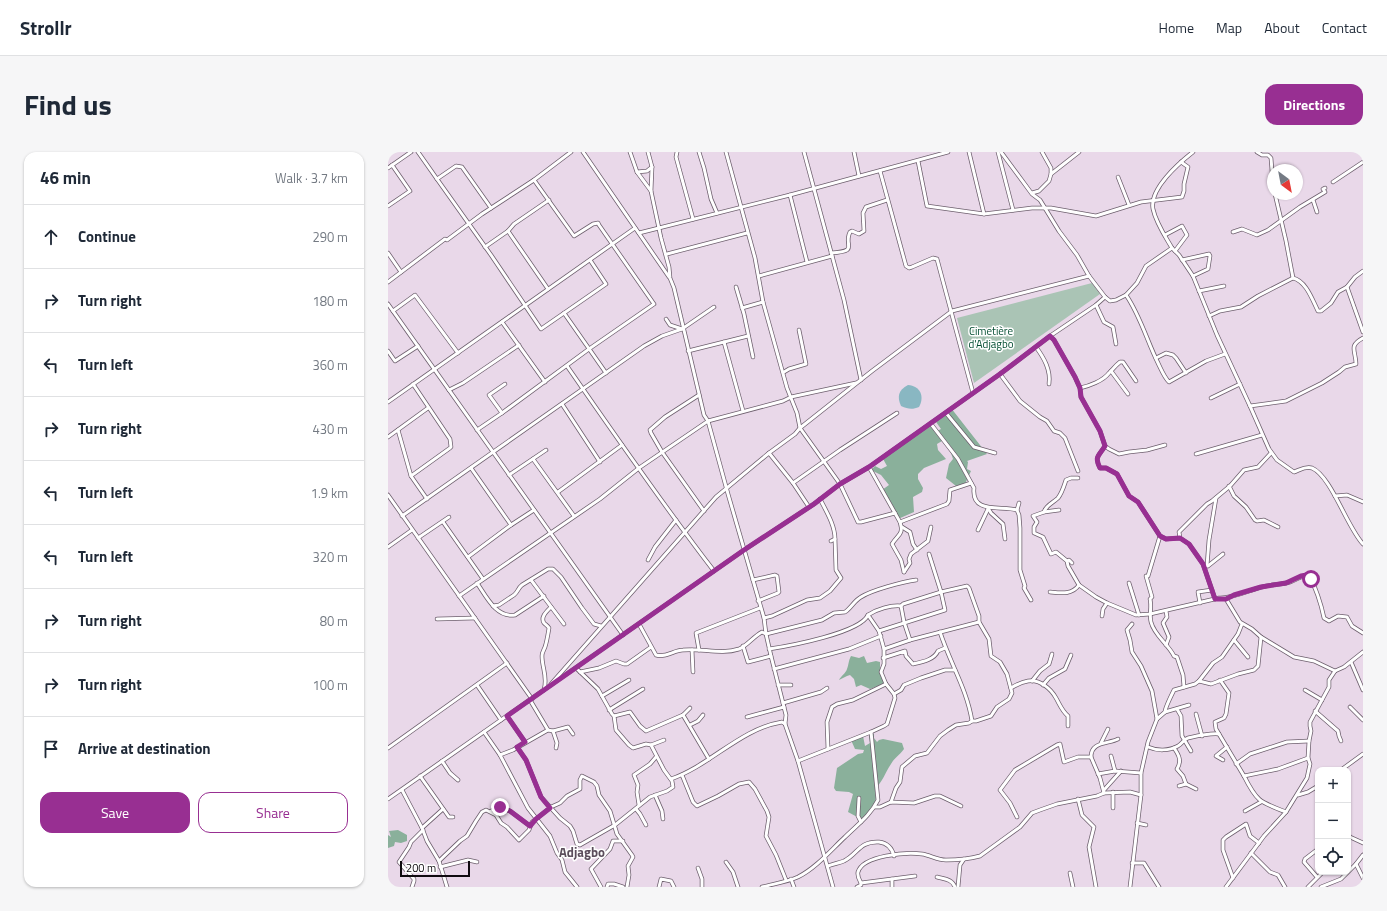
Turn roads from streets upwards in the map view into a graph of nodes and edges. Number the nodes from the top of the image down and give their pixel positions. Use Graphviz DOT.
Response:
graph roads {
  1 [pos="411,152"];
  2 [pos="418,152"];
  3 [pos="571,152"];
  4 [pos="583,152"];
  5 [pos="630,152"];
  6 [pos="648,152"];
  7 [pos="677,152"];
  8 [pos="699,152"];
  9 [pos="726,152"];
  10 [pos="804,152"];
  11 [pos="854,152"];
  12 [pos="948,152"];
  13 [pos="969,152"];
  14 [pos="1000,152"];
  15 [pos="1042,152"];
  16 [pos="1079,152"];
  17 [pos="1193,152"];
  18 [pos="1257,152"];
  19 [pos="918,161"];
  20 [pos="1181,162"];
  21 [pos="1363,162"];
  22 [pos="1271,164"];
  23 [pos="392,165"];
  24 [pos="652,167"];
  25 [pos="388,168"];
  26 [pos="880,171"];
  27 [pos="637,172"];
  28 [pos="1051,174"];
  29 [pos="859,176"];
  30 [pos="1118,177"];
  31 [pos="437,179"];
  32 [pos="534,180"];
  33 [pos="1333,182"];
  34 [pos="814,188"];
  35 [pos="1325,188"];
  36 [pos="651,191"];
  37 [pos="1040,191"];
  38 [pos="1032,193"];
  39 [pos="790,195"];
  40 [pos="549,200"];
  41 [pos="887,200"];
  42 [pos="1040,200"];
  43 [pos="1152,200"];
  44 [pos="1276,200"];
  45 [pos="1312,200"];
  46 [pos="1129,205"];
  47 [pos="388,206"];
  48 [pos="740,207"];
  49 [pos="491,208"];
  50 [pos="1044,208"];
  51 [pos="1013,210"];
  52 [pos="1317,212"];
  53 [pos="717,214"];
  54 [pos="984,214"];
  55 [pos="693,219"];
  56 [pos="1281,222"];
  57 [pos="468,224"];
  58 [pos="635,228"];
  59 [pos="659,228"];
  60 [pos="508,231"];
  61 [pos="1234,232"];
  62 [pos="639,233"];
  63 [pos="747,233"];
  64 [pos="1165,235"];
  65 [pos="613,244"];
  66 [pos="485,247"];
  67 [pos="1173,250"];
  68 [pos="388,253"];
  69 [pos="667,254"];
  70 [pos="832,254"];
  71 [pos="590,260"];
  72 [pos="1182,260"];
  73 [pos="807,262"];
  74 [pos="1363,271"];
  75 [pos="401,272"];
  76 [pos="758,276"];
  77 [pos="1089,276"];
  78 [pos="1193,276"];
  79 [pos="670,278"];
  80 [pos="1293,278"];
  81 [pos="388,282"];
  82 [pos="1224,286"];
  83 [pos="736,287"];
  84 [pos="1347,287"];
  85 [pos="548,289"];
  86 [pos="1199,291"];
  87 [pos="1126,295"];
  88 [pos="1105,298"];
  89 [pos="763,302"];
  90 [pos="388,304"];
  91 [pos="525,305"];
  92 [pos="1096,305"];
  93 [pos="714,308"];
  94 [pos="742,308"];
  95 [pos="393,311"];
  96 [pos="952,311"];
  97 [pos="564,313"];
  98 [pos="1209,316"];
  99 [pos="666,319"];
  100 [pos="502,322"];
  101 [pos="683,328"];
  102 [pos="799,330"];
  103 [pos="1363,332"];
  104 [pos="748,336"];
  105 [pos="1050,336"];
  106 [pos="1363,338"];
  107 [pos="724,342"];
  108 [pos="1116,344"];
  109 [pos="519,345"];
  110 [pos="418,346"];
  111 [pos="1036,347"];
  112 [pos="589,349"];
  113 [pos="388,351"];
  114 [pos="688,351"];
  115 [pos="458,353"];
  116 [pos="1225,354"];
  117 [pos="753,357"];
  118 [pos="1156,358"];
  119 [pos="567,366"];
  120 [pos="434,369"];
  121 [pos="1111,371"];
  122 [pos="606,372"];
  123 [pos="784,372"];
  124 [pos="1186,373"];
  125 [pos="1000,374"];
  126 [pos="860,381"];
  127 [pos="1136,381"];
  128 [pos="545,382"];
  129 [pos="413,384"];
  130 [pos="505,384"];
  131 [pos="1049,384"];
  132 [pos="1240,384"];
  133 [pos="584,388"];
  134 [pos="1080,388"];
  135 [pos="449,390"];
  136 [pos="973,393"];
  137 [pos="1128,394"];
  138 [pos="699,395"];
  139 [pos="791,397"];
  140 [pos="1211,398"];
  141 [pos="388,402"];
  142 [pos="562,404"];
  143 [pos="1250,406"];
  144 [pos="428,408"];
  145 [pos="743,411"];
  146 [pos="502,413"];
  147 [pos="897,413"];
  148 [pos="946,413"];
  149 [pos="708,421"];
  150 [pos="931,424"];
  151 [pos="800,428"];
  152 [pos="398,430"];
  153 [pos="477,430"];
  154 [pos="1262,435"];
  155 [pos="388,437"];
  156 [pos="622,445"];
  157 [pos="1166,445"];
  158 [pos="1105,446"];
  159 [pos="546,450"];
  160 [pos="493,452"];
  161 [pos="662,452"];
  162 [pos="769,453"];
  163 [pos="995,453"];
  164 [pos="1196,454"];
  165 [pos="1271,454"];
  166 [pos="533,459"];
  167 [pos="825,461"];
  168 [pos="600,462"];
  169 [pos="869,467"];
  170 [pos="471,468"];
  171 [pos="639,468"];
  172 [pos="1078,471"];
  173 [pos="509,475"];
  174 [pos="411,476"];
  175 [pos="1078,478"];
  176 [pos="793,483"];
  177 [pos="971,483"];
  178 [pos="840,484"];
  179 [pos="1229,486"];
  180 [pos="726,489"];
  181 [pos="558,492"];
  182 [pos="388,495"];
  183 [pos="1335,496"];
  184 [pos="1216,498"];
  185 [pos="427,499"];
  186 [pos="820,499"];
  187 [pos="1363,502"];
  188 [pos="1019,503"];
  189 [pos="809,507"];
  190 [pos="988,508"];
  191 [pos="534,510"];
  192 [pos="1017,510"];
  193 [pos="1059,510"];
  194 [pos="704,511"];
  195 [pos="1044,512"];
  196 [pos="894,513"];
  197 [pos="402,516"];
  198 [pos="574,516"];
  199 [pos="449,517"];
  200 [pos="676,520"];
  201 [pos="443,522"];
  202 [pos="900,522"];
  203 [pos="511,525"];
  204 [pos="902,527"];
  205 [pos="931,527"];
  206 [pos="1278,527"];
  207 [pos="412,530"];
  208 [pos="978,530"];
  209 [pos="550,532"];
  210 [pos="684,532"];
  211 [pos="1179,532"];
  212 [pos="1160,536"];
  213 [pos="418,538"];
  214 [pos="1172,538"];
  215 [pos="1180,538"];
  216 [pos="835,539"];
  217 [pos="1005,540"];
  218 [pos="831,542"];
  219 [pos="1363,544"];
  220 [pos="388,547"];
  221 [pos="744,550"];
  222 [pos="917,550"];
  223 [pos="929,554"];
  224 [pos="1223,554"];
  225 [pos="468,557"];
  226 [pos="648,560"];
  227 [pos="1067,561"];
  228 [pos="1072,563"];
  229 [pos="1206,567"];
  230 [pos="714,571"];
  231 [pos="483,579"];
  232 [pos="531,580"];
  233 [pos="753,580"];
  234 [pos="916,580"];
  235 [pos="477,583"];
  236 [pos="1129,583"];
  237 [pos="1079,584"];
  238 [pos="1212,590"];
  239 [pos="941,592"];
  240 [pos="1050,592"];
  241 [pos="459,596"];
  242 [pos="544,596"];
  243 [pos="1215,599"];
  244 [pos="1226,599"];
  245 [pos="1031,600"];
  246 [pos="758,601"];
  247 [pos="1108,603"];
  248 [pos="1200,603"];
  249 [pos="493,606"];
  250 [pos="901,606"];
  251 [pos="551,607"];
  252 [pos="760,608"];
  253 [pos="1166,610"];
  254 [pos="1150,614"];
  255 [pos="868,615"];
  256 [pos="1139,615"];
  257 [pos="1102,616"];
  258 [pos="610,617"];
  259 [pos="475,618"];
  260 [pos="764,618"];
  261 [pos="437,619"];
  262 [pos="904,622"];
  263 [pos="979,622"];
  264 [pos="564,624"];
  265 [pos="594,624"];
  266 [pos="639,624"];
  267 [pos="1132,624"];
  268 [pos="1242,624"];
  269 [pos="601,626"];
  270 [pos="879,631"];
  271 [pos="596,632"];
  272 [pos="940,632"];
  273 [pos="1363,633"];
  274 [pos="766,634"];
  275 [pos="623,635"];
  276 [pos="881,636"];
  277 [pos="1261,637"];
  278 [pos="910,640"];
  279 [pos="1234,640"];
  280 [pos="1166,644"];
  281 [pos="743,646"];
  282 [pos="651,647"];
  283 [pos="945,648"];
  284 [pos="769,649"];
  285 [pos="884,649"];
  286 [pos="692,650"];
  287 [pos="699,650"];
  288 [pos="1362,653"];
  289 [pos="1052,654"];
  290 [pos="1071,655"];
  291 [pos="771,656"];
  292 [pos="1248,657"];
  293 [pos="883,658"];
  294 [pos="1351,662"];
  295 [pos="507,663"];
  296 [pos="576,668"];
  297 [pos="774,669"];
  298 [pos="955,670"];
  299 [pos="1335,671"];
  300 [pos="580,672"];
  301 [pos="693,672"];
  302 [pos="629,680"];
  303 [pos="1220,680"];
  304 [pos="1032,681"];
  305 [pos="1199,681"];
  306 [pos="477,684"];
  307 [pos="886,684"];
  308 [pos="778,685"];
  309 [pos="1043,685"];
  310 [pos="791,686"];
  311 [pos="548,687"];
  312 [pos="1184,687"];
  313 [pos="827,688"];
  314 [pos="1011,688"];
  315 [pos="544,690"];
  316 [pos="643,690"];
  317 [pos="1305,690"];
  318 [pos="1363,690"];
  319 [pos="894,694"];
  320 [pos="602,696"];
  321 [pos="531,699"];
  322 [pos="1322,700"];
  323 [pos="784,705"];
  324 [pos="1189,705"];
  325 [pos="1350,707"];
  326 [pos="690,708"];
  327 [pos="1177,709"];
  328 [pos="609,710"];
  329 [pos="1315,711"];
  330 [pos="1165,712"];
  331 [pos="683,714"];
  332 [pos="1196,714"];
  333 [pos="507,716"];
  334 [pos="614,716"];
  335 [pos="703,716"];
  336 [pos="747,717"];
  337 [pos="1158,719"];
  338 [pos="501,720"];
  339 [pos="1363,720"];
  340 [pos="972,721"];
  341 [pos="785,724"];
  342 [pos="690,725"];
  343 [pos="1068,726"];
  344 [pos="1108,729"];
  345 [pos="548,730"];
  346 [pos="552,731"];
  347 [pos="484,732"];
  348 [pos="871,732"];
  349 [pos="573,734"];
  350 [pos="1219,734"];
  351 [pos="1202,736"];
  352 [pos="1118,739"];
  353 [pos="664,740"];
  354 [pos="1184,740"];
  355 [pos="1309,741"];
  356 [pos="1341,741"];
  357 [pos="525,742"];
  358 [pos="1101,743"];
  359 [pos="651,745"];
  360 [pos="517,747"];
  361 [pos="1148,747"];
  362 [pos="1227,747"];
  363 [pos="388,748"];
  364 [pos="556,748"];
  365 [pos="1174,748"];
  366 [pos="828,749"];
  367 [pos="1191,751"];
  368 [pos="1363,754"];
  369 [pos="500,755"];
  370 [pos="1111,756"];
  371 [pos="656,757"];
  372 [pos="1091,757"];
  373 [pos="1308,758"];
  374 [pos="709,759"];
  375 [pos="1223,760"];
  376 [pos="798,761"];
  377 [pos="442,762"];
  378 [pos="1236,764"];
  379 [pos="1345,767"];
  380 [pos="1115,771"];
  381 [pos="1121,771"];
  382 [pos="1141,773"];
  383 [pos="1098,774"];
  384 [pos="682,775"];
  385 [pos="420,776"];
  386 [pos="1244,776"];
  387 [pos="671,779"];
  388 [pos="458,780"];
  389 [pos="1186,784"];
  390 [pos="1179,786"];
  391 [pos="1315,788"];
  392 [pos="1196,789"];
  393 [pos="402,790"];
  394 [pos="1104,792"];
  395 [pos="1113,792"];
  396 [pos="1141,795"];
  397 [pos="1298,795"];
  398 [pos="655,796"];
  399 [pos="859,798"];
  400 [pos="388,799"];
  401 [pos="1078,799"];
  402 [pos="891,802"];
  403 [pos="1261,802"];
  404 [pos="639,805"];
  405 [pos="961,806"];
  406 [pos="875,807"];
  407 [pos="550,808"];
  408 [pos="1113,808"];
  409 [pos="443,809"];
  410 [pos="636,809"];
  411 [pos="491,811"];
  412 [pos="1245,811"];
  413 [pos="1286,812"];
  414 [pos="453,817"];
  415 [pos="1017,817"];
  416 [pos="536,819"];
  417 [pos="663,819"];
  418 [pos="861,822"];
  419 [pos="1137,823"];
  420 [pos="615,825"];
  421 [pos="646,825"];
  422 [pos="1146,825"];
  423 [pos="530,826"];
  424 [pos="423,829"];
  425 [pos="1351,837"];
  426 [pos="623,841"];
  427 [pos="1259,843"];
  428 [pos="1363,843"];
  429 [pos="1315,851"];
  430 [pos="1251,853"];
  431 [pos="1363,855"];
  432 [pos="894,856"];
  433 [pos="824,857"];
  434 [pos="964,859"];
  435 [pos="439,861"];
  436 [pos="478,862"];
  437 [pos="726,862"];
  438 [pos="1132,863"];
  439 [pos="1356,864"];
  440 [pos="828,866"];
  441 [pos="440,867"];
  442 [pos="698,868"];
  443 [pos="1351,868"];
  444 [pos="1070,873"];
  445 [pos="1315,875"];
  446 [pos="1319,875"];
  447 [pos="1343,875"];
  448 [pos="915,876"];
  449 [pos="937,877"];
  450 [pos="1317,877"];
  451 [pos="1233,878"];
  452 [pos="1363,878"];
  453 [pos="791,879"];
  454 [pos="892,879"];
  455 [pos="786,880"];
  456 [pos="861,883"];
  457 [pos="608,886"];
  458 [pos="412,887"];
  459 [pos="447,887"];
  460 [pos="577,887"];
  461 [pos="601,887"];
  462 [pos="623,887"];
  463 [pos="627,887"];
  464 [pos="659,887"];
  465 [pos="674,887"];
  466 [pos="702,887"];
  467 [pos="738,887"];
  468 [pos="762,887"];
  469 [pos="794,887"];
  470 [pos="833,887"];
  471 [pos="857,887"];
  472 [pos="892,887"];
  473 [pos="955,887"];
  474 [pos="958,887"];
  475 [pos="1074,887"];
  476 [pos="1096,887"];
  477 [pos="1130,887"];
  478 [pos="1158,887"];
  479 [pos="1226,887"];
  480 [pos="1285,887"];
  481 [pos="1308,887"];
  482 [pos="1321,887"];
  1 -- 23 [label="street"];
  2 -- 31 [label="street"];
  3 -- 32 [label="street"];
  4 -- 58 [label="street"];
  5 -- 27 [label="street"];
  6 -- 24 [label="street"];
  7 -- 55 [label="street"];
  8 -- 53 [label="street"];
  9 -- 48 [label="street"];
  10 -- 34 [label="street"];
  11 -- 29 [label="street"];
  12 -- 19 [label="street"];
  13 -- 54 [label="street"];
  14 -- 38 [label="street"];
  14 -- 51 [label="street"];
  15 -- 28 [label="street"];
  16 -- 28 [label="street"];
  17 -- 20 [label="street"];
  18 -- 22 [label="street"];
  19 -- 26 [label="street"];
  19 -- 54 [label="street"];
  20 -- 43 [label="street"];
  20 -- 43 [label="street"];
  21 -- 33 [label="street"];
  23 -- 25 [label="street"];
  23 -- 47 [label="street"];
  24 -- 27 [label="street"];
  24 -- 36 [label="street"];
  26 -- 29 [label="street"];
  26 -- 41 [label="street"];
  27 -- 36 [label="street"];
  28 -- 37 [label="street"];
  29 -- 34 [label="street"];
  30 -- 46 [label="street"];
  31 -- 49 [label="street"];
  31 -- 57 [label="street"];
  32 -- 40 [label="street"];
  32 -- 49 [label="street"];
  34 -- 39 [label="street"];
  34 -- 70 [label="street"];
  35 -- 45 [label="street"];
  36 -- 59 [label="street"];
  37 -- 38 [label="street"];
  37 -- 42 [label="street"];
  38 -- 42 [label="street"];
  39 -- 48 [label="street"];
  39 -- 73 [label="street"];
  40 -- 60 [label="street"];
  40 -- 65 [label="street"];
  41 -- 70 [label="street"];
  41 -- 96 [label="street"];
  42 -- 50 [label="street"];
  43 -- 46 [label="street"];
  43 -- 64 [label="street"];
  44 -- 56 [label="street"];
  45 -- 52 [label="street"];
  45 -- 56 [label="street"];
  46 -- 50 [label="street"];
  48 -- 53 [label="street"];
  48 -- 63 [label="street"];
  49 -- 57 [label="street"];
  50 -- 51 [label="street"];
  50 -- 77 [label="street"];
  51 -- 54 [label="street"];
  53 -- 55 [label="street"];
  55 -- 59 [label="street"];
  56 -- 61 [label="street"];
  56 -- 80 [label="street"];
  57 -- 66 [label="street"];
  57 -- 75 [label="street"];
  58 -- 62 [label="street"];
  58 -- 65 [label="street"];
  59 -- 62 [label="street"];
  59 -- 69 [label="street"];
  60 -- 66 [label="street"];
  60 -- 85 [label="street"];
  62 -- 79 [label="street"];
  63 -- 69 [label="street"];
  63 -- 76 [label="street"];
  64 -- 67 [label="street"];
  64 -- 67 [label="street"];
  65 -- 71 [label="street"];
  65 -- 112 [label="street"];
  66 -- 91 [label="street"];
  67 -- 72 [label="street"];
  67 -- 87 [label="street"];
  68 -- 75 [label="street"];
  69 -- 79 [label="street"];
  70 -- 73 [label="street"];
  70 -- 126 [label="street"];
  71 -- 85 [label="street"];
  71 -- 97 [label="street"];
  72 -- 78 [label="street"];
  72 -- 78 [label="street"];
  73 -- 76 [label="street"];
  74 -- 84 [label="street"];
  75 -- 81 [label="street"];
  76 -- 89 [label="street"];
  77 -- 88 [label="street"];
  77 -- 96 [label="street"];
  78 -- 86 [label="street"];
  79 -- 101 [label="street"];
  80 -- 84 [label="street"];
  80 -- 98 [label="street"];
  82 -- 86 [label="street"];
  83 -- 94 [label="street"];
  84 -- 103 [label="street"];
  85 -- 91 [label="street"];
  86 -- 98 [label="street"];
  87 -- 88 [label="street"];
  87 -- 118 [label="street"];
  88 -- 92 [label="street"];
  89 -- 94 [label="street"];
  89 -- 123 [label="street"];
  90 -- 95 [label="street"];
  91 -- 97 [label="street"];
  91 -- 100 [label="street"];
  92 -- 105 [label="street"];
  92 -- 108 [label="street"];
  93 -- 101 [label="street"];
  94 -- 104 [label="street"];
  95 -- 110 [label="street"];
  95 -- 115 [label="street"];
  96 -- 126 [label="street"];
  96 -- 136 [label="street"];
  97 -- 112 [label="street"];
  98 -- 116 [label="street"];
  99 -- 101 [label="street"];
  100 -- 109 [label="street"];
  100 -- 115 [label="street"];
  101 -- 114 [label="street"];
  101 -- 122 [label="street"];
  102 -- 123 [label="street"];
  104 -- 107 [label="street"];
  104 -- 117 [label="street"];
  105 -- 111 [label="street"];
  105 -- 134 [label="street"];
  106 -- 143 [label="street"];
  107 -- 114 [label="street"];
  107 -- 145 [label="street"];
  109 -- 128 [label="street"];
  109 -- 135 [label="street"];
  110 -- 113 [label="street"];
  110 -- 120 [label="street"];
  111 -- 125 [label="street"];
  111 -- 131 [label="street"];
  112 -- 119 [label="street"];
  112 -- 122 [label="street"];
  114 -- 138 [label="street"];
  115 -- 120 [label="street"];
  116 -- 124 [label="street"];
  116 -- 132 [label="street"];
  118 -- 124 [label="street"];
  118 -- 124 [label="street"];
  119 -- 128 [label="street"];
  119 -- 133 [label="street"];
  120 -- 129 [label="street"];
  120 -- 135 [label="street"];
  121 -- 127 [label="street"];
  121 -- 134 [label="street"];
  121 -- 137 [label="street"];
  122 -- 133 [label="street"];
  123 -- 139 [label="street"];
  125 -- 136 [label="street"];
  125 -- 172 [label="street"];
  126 -- 139 [label="street"];
  126 -- 151 [label="street"];
  128 -- 146 [label="street"];
  129 -- 141 [label="street"];
  129 -- 144 [label="street"];
  130 -- 146 [label="street"];
  132 -- 140 [label="street"];
  132 -- 143 [label="street"];
  133 -- 142 [label="street"];
  133 -- 156 [label="street"];
  134 -- 158 [label="street"];
  135 -- 153 [label="street"];
  136 -- 148 [label="street"];
  138 -- 149 [label="street"];
  138 -- 161 [label="street"];
  139 -- 145 [label="street"];
  139 -- 151 [label="street"];
  142 -- 160 [label="street"];
  142 -- 168 [label="street"];
  143 -- 154 [label="street"];
  144 -- 152 [label="street"];
  144 -- 174 [label="street"];
  145 -- 149 [label="street"];
  146 -- 153 [label="street"];
  147 -- 167 [label="street"];
  148 -- 150 [label="street"];
  148 -- 163 [label="street"];
  149 -- 161 [label="street"];
  149 -- 180 [label="street"];
  150 -- 169 [label="street"];
  150 -- 177 [label="street"];
  151 -- 162 [label="street"];
  151 -- 167 [label="street"];
  152 -- 155 [label="street"];
  152 -- 174 [label="street"];
  153 -- 160 [label="street"];
  154 -- 164 [label="street"];
  154 -- 165 [label="street"];
  156 -- 168 [label="street"];
  156 -- 171 [label="street"];
  157 -- 158 [label="street"];
  158 -- 212 [label="street"];
  159 -- 166 [label="street"];
  160 -- 170 [label="street"];
  160 -- 173 [label="street"];
  161 -- 171 [label="street"];
  161 -- 194 [label="street"];
  162 -- 176 [label="street"];
  162 -- 180 [label="street"];
  165 -- 179 [label="street"];
  165 -- 183 [label="street"];
  166 -- 173 [label="street"];
  166 -- 181 [label="street"];
  167 -- 176 [label="street"];
  167 -- 178 [label="street"];
  168 -- 181 [label="street"];
  169 -- 178 [label="street"];
  169 -- 196 [label="street"];
  170 -- 185 [label="street"];
  170 -- 203 [label="street"];
  171 -- 198 [label="street"];
  171 -- 200 [label="street"];
  173 -- 191 [label="street"];
  174 -- 185 [label="street"];
  175 -- 195 [label="street"];
  176 -- 189 [label="street"];
  177 -- 190 [label="street"];
  177 -- 202 [label="street"];
  178 -- 186 [label="street"];
  178 -- 196 [label="street"];
  179 -- 184 [label="street"];
  179 -- 206 [label="street"];
  180 -- 194 [label="street"];
  180 -- 221 [label="street"];
  181 -- 198 [label="street"];
  182 -- 197 [label="street"];
  183 -- 187 [label="street"];
  183 -- 219 [label="street"];
  184 -- 211 [label="street"];
  184 -- 229 [label="street"];
  185 -- 197 [label="street"];
  186 -- 189 [label="street"];
  186 -- 216 [label="street"];
  188 -- 192 [label="street"];
  189 -- 221 [label="street"];
  190 -- 192 [label="street"];
  190 -- 208 [label="street"];
  190 -- 217 [label="street"];
  191 -- 203 [label="street"];
  191 -- 209 [label="street"];
  192 -- 245 [label="street"];
  193 -- 195 [label="street"];
  194 -- 210 [label="street"];
  195 -- 227 [label="street"];
  196 -- 202 [label="street"];
  197 -- 207 [label="street"];
  198 -- 209 [label="street"];
  199 -- 201 [label="street"];
  200 -- 210 [label="street"];
  200 -- 226 [label="street"];
  201 -- 213 [label="street"];
  201 -- 225 [label="street"];
  202 -- 204 [label="street"];
  203 -- 225 [label="street"];
  204 -- 222 [label="street"];
  204 -- 222 [label="street"];
  205 -- 222 [label="street"];
  207 -- 213 [label="street"];
  207 -- 220 [label="street"];
  209 -- 231 [label="street"];
  209 -- 258 [label="street"];
  210 -- 230 [label="street"];
  210 -- 258 [label="street"];
  211 -- 214 [label="street"];
  211 -- 215 [label="street"];
  212 -- 214 [label="street"];
  212 -- 254 [label="street"];
  213 -- 241 [label="street"];
  214 -- 215 [label="street"];
  215 -- 229 [label="street"];
  216 -- 218 [label="street"];
  216 -- 260 [label="street"];
  221 -- 230 [label="street"];
  221 -- 233 [label="street"];
  223 -- 239 [label="street"];
  224 -- 229 [label="street"];
  225 -- 231 [label="street"];
  227 -- 228 [label="street"];
  227 -- 237 [label="street"];
  229 -- 238 [label="street"];
  230 -- 266 [label="street"];
  231 -- 235 [label="street"];
  232 -- 242 [label="street"];
  232 -- 249 [label="street"];
  232 -- 265 [label="street"];
  233 -- 246 [label="street"];
  233 -- 246 [label="street"];
  234 -- 274 [label="street"];
  235 -- 241 [label="street"];
  235 -- 249 [label="street"];
  236 -- 256 [label="street"];
  237 -- 240 [label="street"];
  237 -- 247 [label="street"];
  238 -- 243 [label="street"];
  238 -- 248 [label="street"];
  239 -- 250 [label="street"];
  239 -- 262 [label="street"];
  239 -- 263 [label="street"];
  241 -- 259 [label="street"];
  242 -- 249 [label="street"];
  242 -- 251 [label="street"];
  243 -- 244 [label="street"];
  243 -- 248 [label="street"];
  244 -- 268 [label="street"];
  244 -- 273 [label="street"];
  246 -- 252 [label="street"];
  247 -- 256 [label="street"];
  247 -- 257 [label="street"];
  248 -- 253 [label="street"];
  250 -- 255 [label="street"];
  250 -- 262 [label="street"];
  251 -- 264 [label="street"];
  251 -- 315 [label="street"];
  252 -- 260 [label="street"];
  252 -- 287 [label="street"];
  253 -- 254 [label="street"];
  253 -- 280 [label="street"];
  254 -- 256 [label="street"];
  254 -- 280 [label="street"];
  255 -- 270 [label="street"];
  255 -- 284 [label="street"];
  258 -- 269 [label="street"];
  258 -- 275 [label="street"];
  259 -- 261 [label="street"];
  259 -- 295 [label="street"];
  260 -- 274 [label="street"];
  262 -- 270 [label="street"];
  262 -- 278 [label="street"];
  263 -- 272 [label="street"];
  263 -- 314 [label="street"];
  265 -- 269 [label="street"];
  265 -- 271 [label="street"];
  266 -- 275 [label="street"];
  266 -- 282 [label="street"];
  267 -- 337 [label="street"];
  268 -- 277 [label="street"];
  268 -- 279 [label="street"];
  269 -- 271 [label="street"];
  270 -- 276 [label="street"];
  271 -- 311 [label="street"];
  272 -- 278 [label="street"];
  272 -- 283 [label="street"];
  274 -- 281 [label="street"];
  274 -- 284 [label="street"];
  275 -- 296 [label="street"];
  276 -- 285 [label="street"];
  276 -- 297 [label="street"];
  277 -- 299 [label="street"];
  277 -- 303 [label="street"];
  278 -- 285 [label="street"];
  279 -- 292 [label="street"];
  279 -- 305 [label="street"];
  280 -- 312 [label="street"];
  281 -- 287 [label="street"];
  281 -- 291 [label="street"];
  282 -- 286 [label="street"];
  282 -- 300 [label="street"];
  283 -- 293 [label="street"];
  283 -- 298 [label="street"];
  284 -- 291 [label="street"];
  285 -- 293 [label="street"];
  286 -- 287 [label="street"];
  286 -- 301 [label="street"];
  288 -- 294 [label="street"];
  289 -- 304 [label="street"];
  290 -- 309 [label="street"];
  291 -- 297 [label="street"];
  293 -- 307 [label="street"];
  294 -- 299 [label="street"];
  294 -- 318 [label="street"];
  295 -- 306 [label="street"];
  295 -- 321 [label="street"];
  296 -- 300 [label="street"];
  296 -- 311 [label="street"];
  297 -- 308 [label="street"];
  298 -- 319 [label="street"];
  298 -- 340 [label="street"];
  299 -- 322 [label="street"];
  300 -- 320 [label="street"];
  302 -- 320 [label="street"];
  303 -- 305 [label="street"];
  303 -- 350 [label="street"];
  304 -- 309 [label="street"];
  304 -- 314 [label="street"];
  305 -- 312 [label="street"];
  306 -- 338 [label="street"];
  306 -- 363 [label="street"];
  307 -- 319 [label="street"];
  307 -- 366 [label="street"];
  308 -- 310 [label="street"];
  308 -- 323 [label="street"];
  309 -- 343 [label="street"];
  311 -- 315 [label="street"];
  312 -- 330 [label="street"];
  313 -- 323 [label="street"];
  314 -- 340 [label="street"];
  315 -- 321 [label="street"];
  316 -- 328 [label="street"];
  317 -- 322 [label="street"];
  319 -- 348 [label="street"];
  320 -- 328 [label="street"];
  321 -- 333 [label="street"];
  321 -- 345 [label="street"];
  322 -- 329 [label="street"];
  323 -- 336 [label="street"];
  323 -- 341 [label="street"];
  324 -- 327 [label="street"];
  325 -- 339 [label="street"];
  326 -- 331 [label="street"];
  327 -- 330 [label="street"];
  327 -- 354 [label="street"];
  328 -- 334 [label="street"];
  329 -- 355 [label="street"];
  329 -- 356 [label="street"];
  330 -- 337 [label="street"];
  331 -- 334 [label="street"];
  331 -- 342 [label="street"];
  332 -- 351 [label="street"];
  333 -- 338 [label="street"];
  333 -- 357 [label="street"];
  334 -- 359 [label="street"];
  335 -- 342 [label="street"];
  337 -- 361 [label="street"];
  338 -- 347 [label="street"];
  340 -- 402 [label="street"];
  341 -- 374 [label="street"];
  341 -- 376 [label="street"];
  342 -- 374 [label="street"];
  344 -- 358 [label="street"];
  345 -- 346 [label="street"];
  345 -- 357 [label="street"];
  346 -- 349 [label="street"];
  346 -- 364 [label="street"];
  347 -- 369 [label="street"];
  347 -- 377 [label="street"];
  348 -- 366 [label="street"];
  348 -- 406 [label="street"];
  350 -- 351 [label="street"];
  350 -- 362 [label="street"];
  351 -- 354 [label="street"];
  352 -- 358 [label="street"];
  353 -- 359 [label="street"];
  354 -- 365 [label="street"];
  354 -- 367 [label="street"];
  355 -- 373 [label="street"];
  355 -- 378 [label="street"];
  357 -- 360 [label="street"];
  358 -- 372 [label="street"];
  359 -- 371 [label="street"];
  360 -- 369 [label="street"];
  360 -- 407 [label="street"];
  361 -- 365 [label="street"];
  361 -- 382 [label="street"];
  362 -- 375 [label="street"];
  362 -- 378 [label="street"];
  365 -- 389 [label="street"];
  366 -- 376 [label="street"];
  368 -- 379 [label="street"];
  369 -- 416 [label="street"];
  370 -- 380 [label="street"];
  371 -- 387 [label="street"];
  371 -- 404 [label="street"];
  372 -- 383 [label="street"];
  372 -- 415 [label="street"];
  373 -- 386 [label="street"];
  373 -- 397 [label="street"];
  374 -- 384 [label="street"];
  376 -- 433 [label="street"];
  377 -- 385 [label="street"];
  377 -- 388 [label="street"];
  378 -- 386 [label="street"];
  380 -- 381 [label="street"];
  380 -- 383 [label="street"];
  381 -- 382 [label="street"];
  381 -- 394 [label="street"];
  382 -- 396 [label="street"];
  383 -- 394 [label="street"];
  384 -- 387 [label="street"];
  384 -- 455 [label="street"];
  385 -- 393 [label="street"];
  385 -- 409 [label="street"];
  386 -- 403 [label="street"];
  387 -- 398 [label="street"];
  389 -- 390 [label="street"];
  389 -- 392 [label="street"];
  391 -- 397 [label="street"];
  393 -- 400 [label="street"];
  393 -- 424 [label="street"];
  394 -- 395 [label="street"];
  394 -- 401 [label="street"];
  395 -- 396 [label="street"];
  395 -- 408 [label="street"];
  396 -- 419 [label="street"];
  397 -- 413 [label="street"];
  398 -- 404 [label="street"];
  398 -- 417 [label="street"];
  399 -- 418 [label="street"];
  401 -- 434 [label="street"];
  401 -- 476 [label="street"];
  402 -- 405 [label="street"];
  402 -- 406 [label="street"];
  403 -- 412 [label="street"];
  403 -- 413 [label="street"];
  404 -- 410 [label="street"];
  406 -- 418 [label="street"];
  407 -- 416 [label="street"];
  407 -- 420 [label="street"];
  407 -- 420 [label="street"];
  409 -- 414 [label="street"];
  409 -- 424 [label="street"];
  410 -- 420 [label="street"];
  410 -- 421 [label="street"];
  411 -- 423 [label="street"];
  411 -- 423 [label="street"];
  411 -- 435 [label="street"];
  413 -- 427 [label="street"];
  416 -- 423 [label="street"];
  416 -- 460 [label="street"];
  418 -- 433 [label="street"];
  419 -- 422 [label="street"];
  419 -- 438 [label="street"];
  420 -- 426 [label="street"];
  424 -- 435 [label="street"];
  424 -- 458 [label="street"];
  425 -- 428 [label="street"];
  426 -- 461 [label="street"];
  426 -- 463 [label="street"];
  427 -- 430 [label="street"];
  427 -- 451 [label="street"];
  429 -- 445 [label="street"];
  430 -- 451 [label="street"];
  430 -- 480 [label="street"];
  431 -- 439 [label="street"];
  432 -- 434 [label="street"];
  432 -- 440 [label="street"];
  432 -- 456 [label="street"];
  433 -- 440 [label="street"];
  433 -- 453 [label="street"];
  434 -- 474 [label="street"];
  435 -- 441 [label="street"];
  436 -- 441 [label="street"];
  437 -- 467 [label="street"];
  438 -- 477 [label="street"];
  438 -- 478 [label="street"];
  439 -- 443 [label="street"];
  439 -- 452 [label="street"];
  440 -- 470 [label="street"];
  441 -- 459 [label="street"];
  442 -- 466 [label="street"];
  444 -- 475 [label="street"];
  446 -- 450 [label="street"];
  447 -- 482 [label="street"];
  448 -- 454 [label="street"];
  449 -- 473 [label="street"];
  450 -- 481 [label="street"];
  451 -- 479 [label="street"];
  453 -- 455 [label="street"];
  453 -- 469 [label="street"];
  454 -- 456 [label="street"];
  454 -- 472 [label="street"];
  455 -- 468 [label="street"];
  456 -- 471 [label="street"];
  457 -- 461 [label="street"];
  457 -- 462 [label="street"];
  464 -- 465 [label="street"];
}
